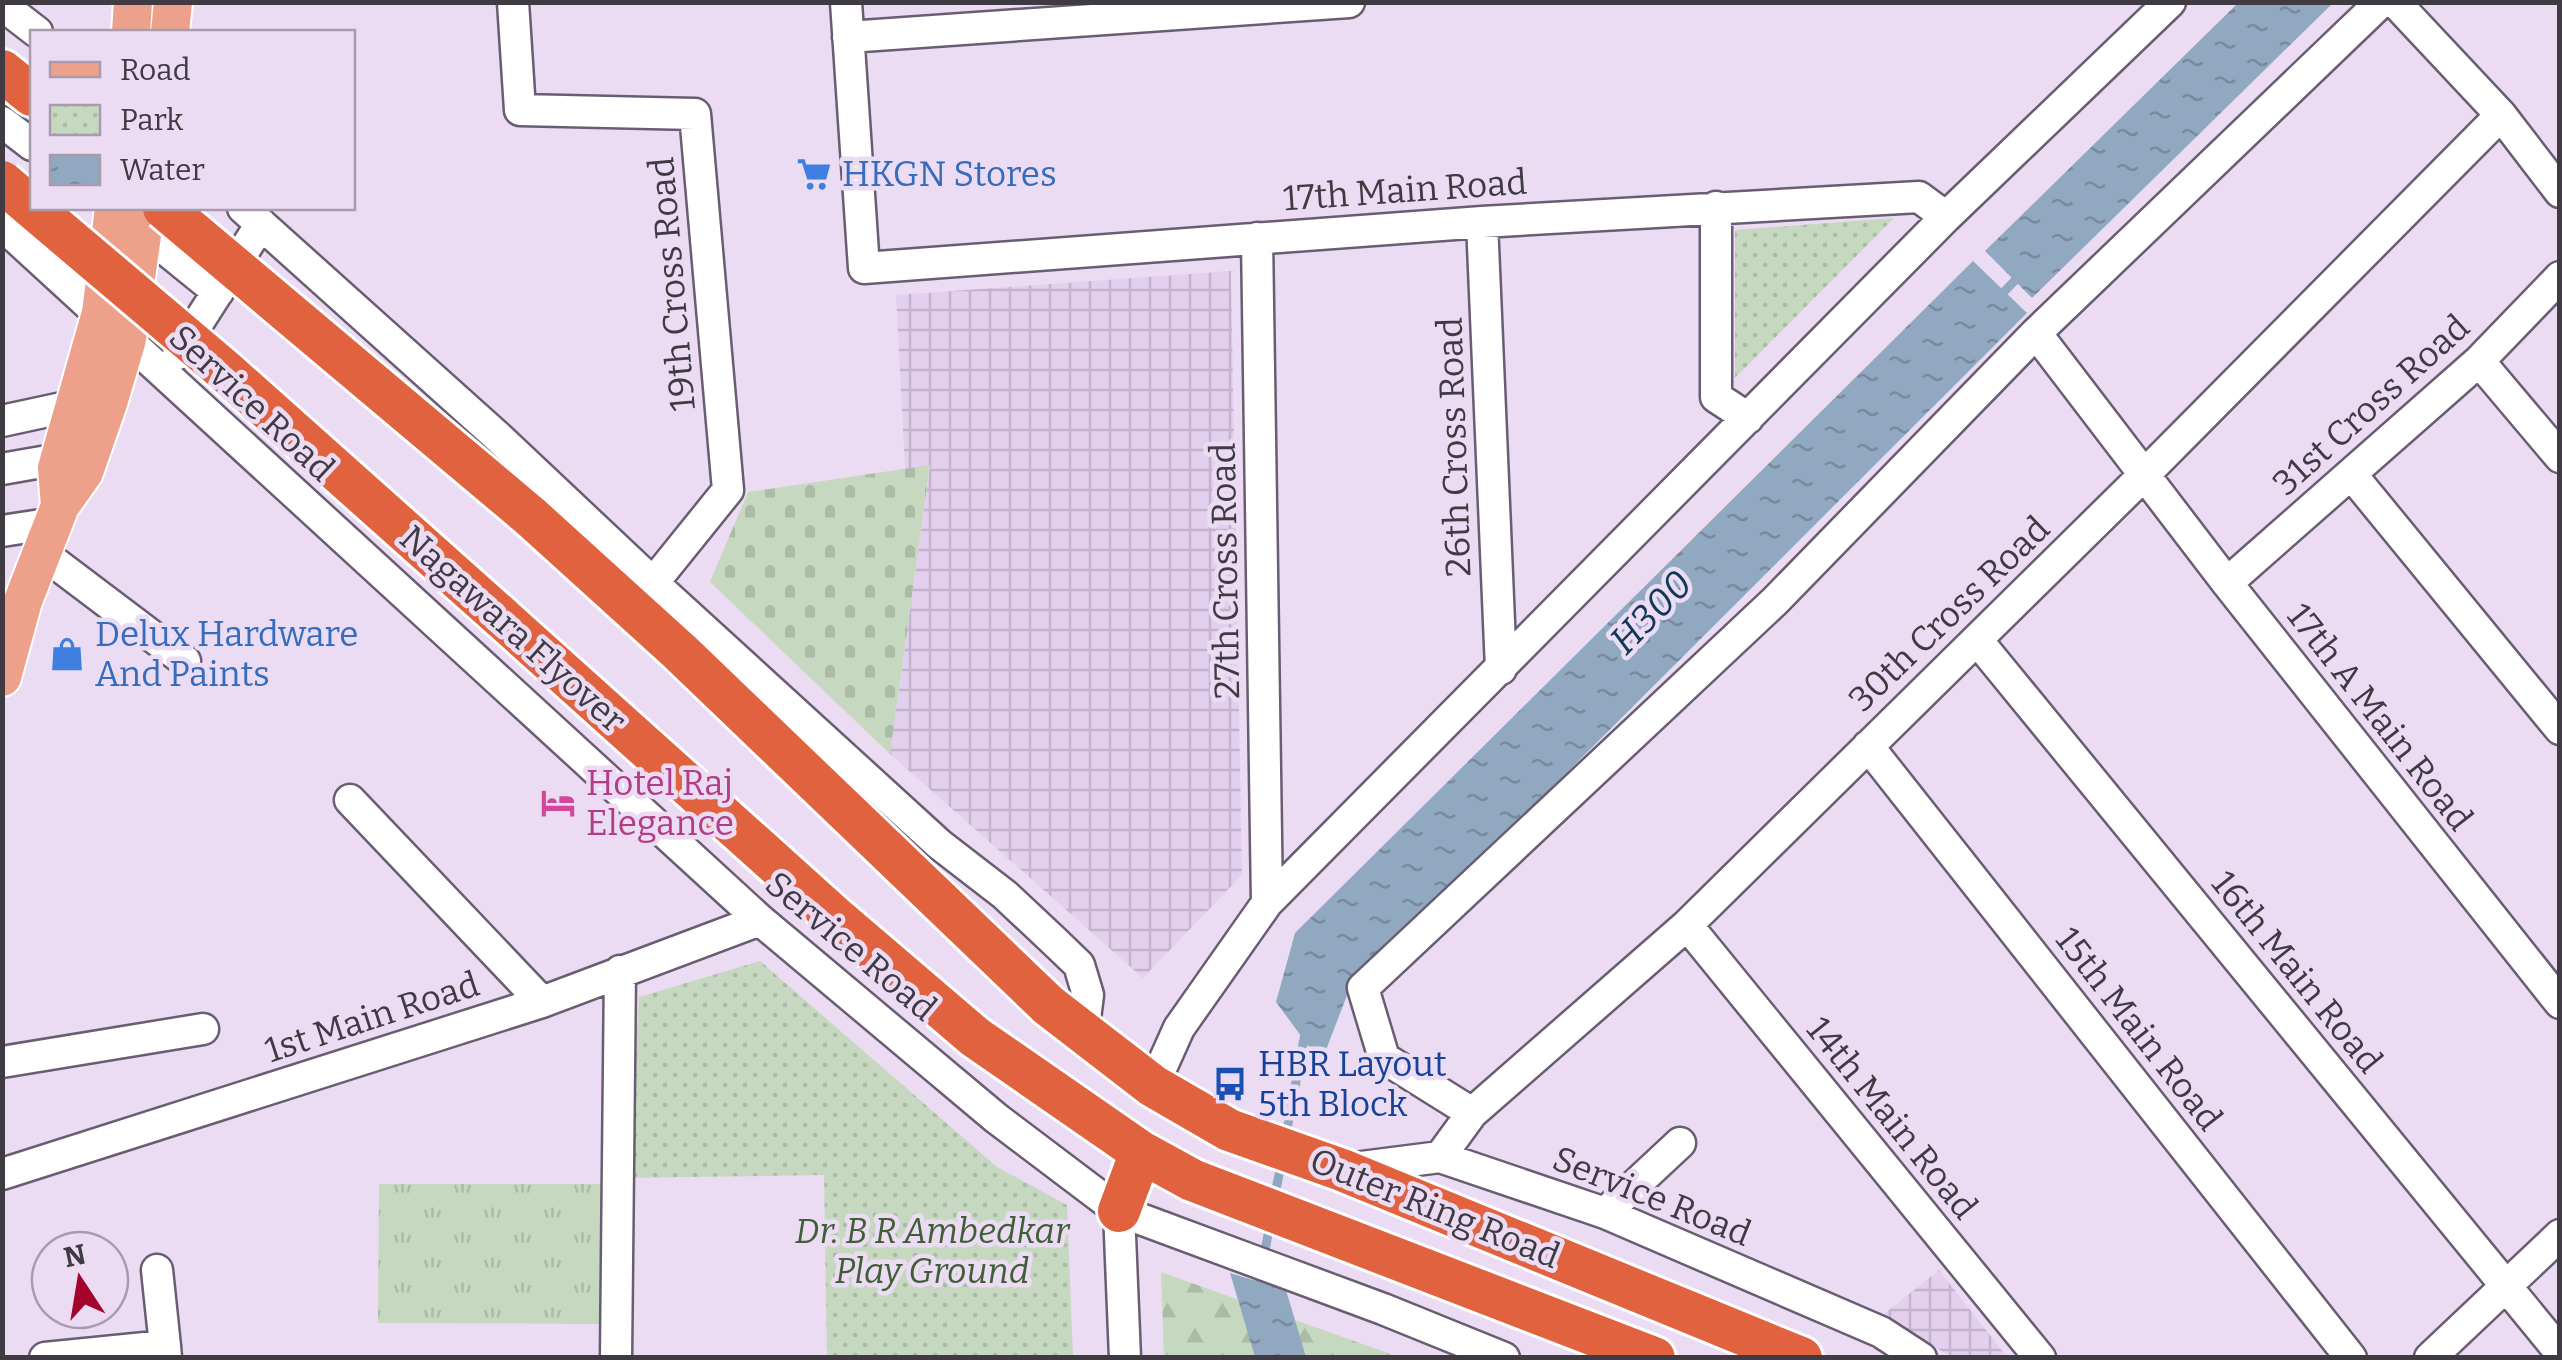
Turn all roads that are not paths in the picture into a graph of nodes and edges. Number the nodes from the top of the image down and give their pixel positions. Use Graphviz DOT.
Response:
graph roads {
  1 [pos="134,2"];
  2 [pos="173,2"];
  3 [pos="513,2"];
  4 [pos="846,2"];
  5 [pos="1349,2"];
  6 [pos="2170,2"];
  7 [pos="2381,2"];
  8 [pos="2394,2"];
  9 [pos="1340,3"];
  10 [pos="2,6"];
  11 [pos="1177,9"];
  12 [pos="1014,14"];
  13 [pos="34,30"];
  14 [pos="131,30"];
  15 [pos="170,30"];
  16 [pos="848,37"];
  17 [pos="2,71"];
  18 [pos="30,94"];
  19 [pos="2501,114"];
  20 [pos="2,122"];
  21 [pos="30,143"];
  22 [pos="2,182"];
  23 [pos="2560,192"];
  24 [pos="30,206"];
  25 [pos="1716,207"];
  26 [pos="35,210"];
  27 [pos="136,212"];
  28 [pos="252,216"];
  29 [pos="1946,217"];
  30 [pos="1482,222"];
  31 [pos="2,225"];
  32 [pos="1257,238"];
  33 [pos="16,254"];
  34 [pos="2560,277"];
  35 [pos="218,292"];
  36 [pos="114,326"];
  37 [pos="2036,333"];
  38 [pos="2480,361"];
  39 [pos="166,374"];
  40 [pos="76,405"];
  41 [pos="1748,418"];
  42 [pos="2,421"];
  43 [pos="2560,457"];
  44 [pos="59,459"];
  45 [pos="2,469"];
  46 [pos="2146,474"];
  47 [pos="2352,474"];
  48 [pos="52,527"];
  49 [pos="2,532"];
  50 [pos="653,582"];
  51 [pos="2227,584"];
  52 [pos="13,603"];
  53 [pos="1977,640"];
  54 [pos="185,662"];
  55 [pos="1501,669"];
  56 [pos="2,677"];
  57 [pos="2560,729"];
  58 [pos="1868,746"];
  59 [pos="350,800"];
  60 [pos="1267,903"];
  61 [pos="760,920"];
  62 [pos="1686,926"];
  63 [pos="620,971"];
  64 [pos="542,1002"];
  65 [pos="2560,1003"];
  66 [pos="203,1028"];
  67 [pos="1083,1034"];
  68 [pos="2,1062"];
  69 [pos="1026,1074"];
  70 [pos="1153,1086"];
  71 [pos="1472,1113"];
  72 [pos="1680,1143"];
  73 [pos="1140,1152"];
  74 [pos="1440,1157"];
  75 [pos="1342,1170"];
  76 [pos="2,1174"];
  77 [pos="1119,1211"];
  78 [pos="1605,1213"];
  79 [pos="2560,1236"];
  80 [pos="157,1270"];
  81 [pos="2505,1287"];
  82 [pos="166,1352"];
  83 [pos="2560,1352"];
  84 [pos="45,1358"];
  85 [pos="616,1358"];
  86 [pos="1126,1358"];
  87 [pos="1504,1358"];
  88 [pos="1654,1358"];
  89 [pos="1801,1358"];
  90 [pos="1920,1358"];
  91 [pos="2040,1358"];
  92 [pos="2351,1358"];
  93 [pos="2430,1358"];
  1 -- 14 [label="main road"];
  2 -- 15 [label="main road"];
  3 -- 50 [label="street, 19th Cross Road"];
  4 -- 16 [label="street"];
  5 -- 9 [label="street"];
  6 -- 29 [label="street"];
  7 -- 37 [label="street"];
  8 -- 19 [label="street"];
  9 -- 11 [label="street"];
  10 -- 13 [label="street"];
  11 -- 12 [label="street"];
  12 -- 16 [label="street"];
  16 -- 32 [label="street, 17th Main Road"];
  17 -- 18 [label="highway"];
  19 -- 23 [label="street"];
  19 -- 46 [label="street, 30th Cross Road"];
  20 -- 21 [label="street"];
  22 -- 24 [label="highway, Nagawara Flyover, bridge"];
  25 -- 29 [label="street, 17th Main Road"];
  25 -- 30 [label="street, 17th Main Road"];
  25 -- 41 [label="street"];
  26 -- 69 [label="highway, Nagawara Flyover, bridge"];
  27 -- 35 [label="street"];
  27 -- 36 [label="main road"];
  27 -- 67 [label="highway, bridge"];
  28 -- 35 [label="street"];
  28 -- 50 [label="street"];
  29 -- 41 [label="street"];
  30 -- 32 [label="street, 17th Main Road"];
  30 -- 55 [label="street, 26th Cross Road"];
  31 -- 33 [label="street, Service Road"];
  32 -- 60 [label="street, 27th Cross Road"];
  33 -- 36 [label="street, Service Road"];
  34 -- 38 [label="street, 31st Cross Road"];
  35 -- 39 [label="street"];
  36 -- 39 [label="street, Service Road"];
  36 -- 40 [label="main road"];
  36 -- 48 [label="main road"];
  37 -- 46 [label="street, 17th A Main Road"];
  37 -- 71 [label="street"];
  38 -- 43 [label="street"];
  38 -- 47 [label="street, 31st Cross Road"];
  39 -- 61 [label="street, Service Road"];
  40 -- 42 [label="street"];
  40 -- 44 [label="main road"];
  41 -- 55 [label="street"];
  44 -- 45 [label="street"];
  44 -- 48 [label="main road"];
  46 -- 51 [label="street, 17th A Main Road"];
  46 -- 53 [label="street, 30th Cross Road"];
  47 -- 51 [label="street, 31st Cross Road"];
  47 -- 57 [label="street"];
  48 -- 49 [label="street"];
  48 -- 52 [label="main road"];
  48 -- 54 [label="street"];
  50 -- 67 [label="street"];
  51 -- 65 [label="street, 17th A Main Road"];
  52 -- 56 [label="main road"];
  53 -- 58 [label="street, 30th Cross Road"];
  53 -- 81 [label="street, 16th Main Road"];
  55 -- 60 [label="street"];
  58 -- 62 [label="street, 30th Cross Road"];
  58 -- 92 [label="street, 15th Main Road"];
  59 -- 64 [label="street"];
  60 -- 70 [label="street"];
  61 -- 63 [label="street, 1st Main Road"];
  61 -- 77 [label="street, Service Road"];
  62 -- 71 [label="street, 30th Cross Road"];
  62 -- 91 [label="street, 14th Main Road"];
  63 -- 64 [label="street, 1st Main Road"];
  63 -- 85 [label="street"];
  64 -- 76 [label="street, 1st Main Road"];
  66 -- 68 [label="street"];
  67 -- 70 [label="highway, Outer Ring Road"];
  69 -- 73 [label="highway, Outer Ring Road"];
  70 -- 75 [label="highway, Outer Ring Road"];
  71 -- 74 [label="street, 30th Cross Road"];
  72 -- 78 [label="street"];
  73 -- 77 [label="highway"];
  73 -- 88 [label="highway, Outer Ring Road"];
  74 -- 75 [label="street, Service Road"];
  74 -- 78 [label="street, Service Road"];
  75 -- 89 [label="highway, Outer Ring Road"];
  77 -- 86 [label="street"];
  77 -- 87 [label="street, Service Road"];
  78 -- 90 [label="street, Service Road"];
  79 -- 81 [label="street"];
  80 -- 82 [label="street"];
  81 -- 83 [label="street, 16th Main Road"];
  81 -- 93 [label="street"];
  82 -- 84 [label="street"];
}
